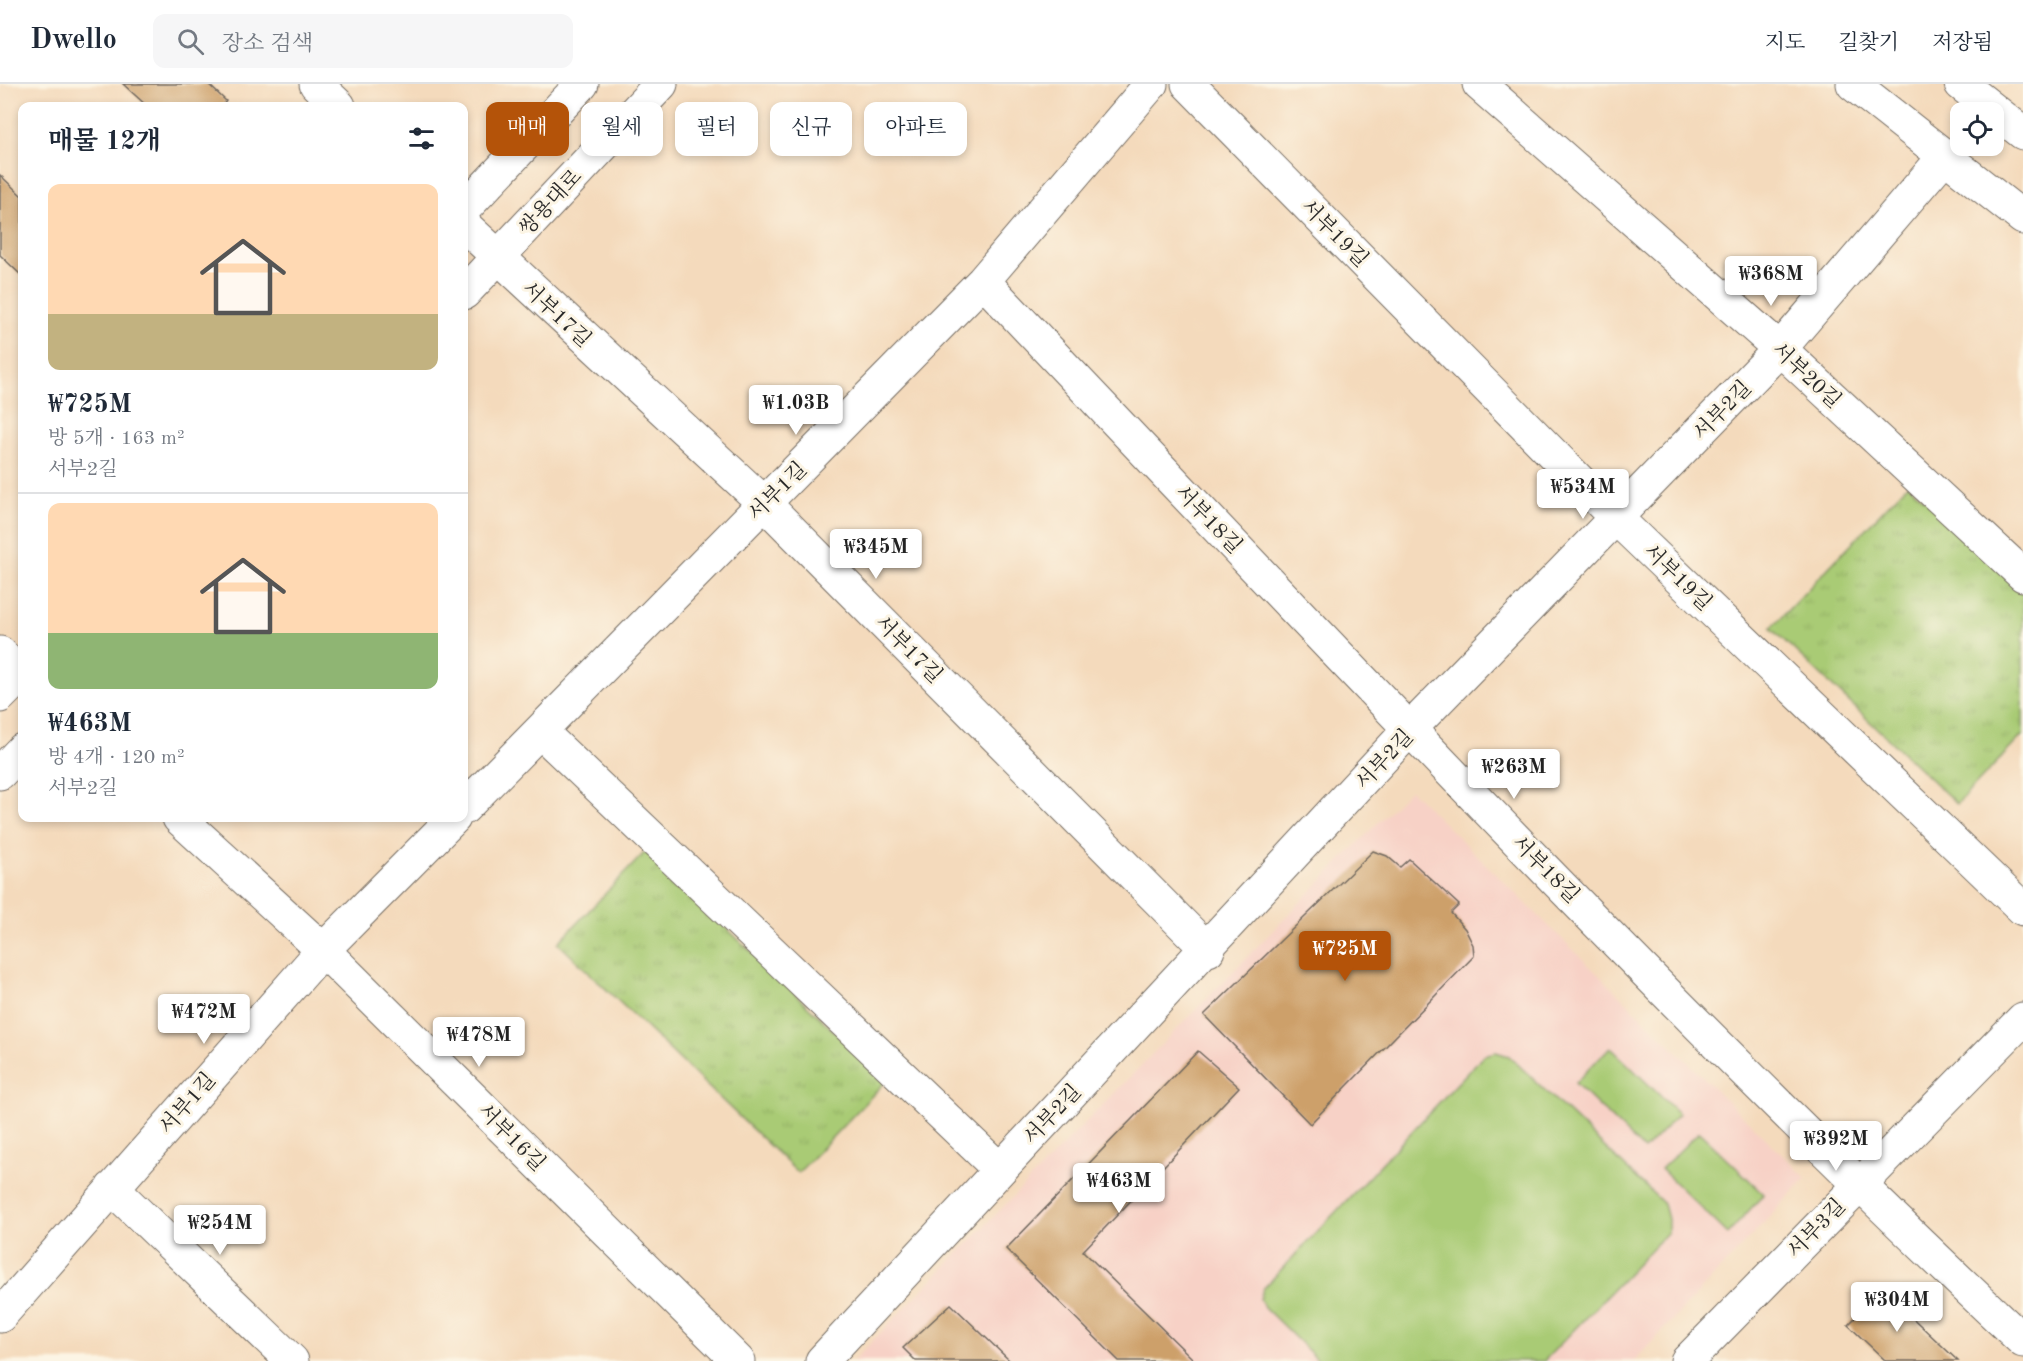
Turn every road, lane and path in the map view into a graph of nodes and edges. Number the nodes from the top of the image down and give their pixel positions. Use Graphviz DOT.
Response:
graph roads {
  1 [pos="316,84"];
  2 [pos="582,84"];
  3 [pos="661,84"];
  4 [pos="1151,84"];
  5 [pos="1188,84"];
  6 [pos="1479,84"];
  7 [pos="1853,84"];
  8 [pos="1961,84"];
  9 [pos="335,102"];
  10 [pos="2023,133"];
  11 [pos="1945,156"];
  12 [pos="468,205"];
  13 [pos="2023,218"];
  14 [pos="468,229"];
  15 [pos="497,258"];
  16 [pos="983,281"];
  17 [pos="468,289"];
  18 [pos="1780,349"];
  19 [pos="765,504"];
  20 [pos="1616,518"];
  21 [pos="2023,575"];
  22 [pos="0,653"];
  23 [pos="18,671"];
  24 [pos="18,679"];
  25 [pos="0,696"];
  26 [pos="1409,730"];
  27 [pos="540,731"];
  28 [pos="18,754"];
  29 [pos="0,773"];
  30 [pos="468,804"];
  31 [pos="183,822"];
  32 [pos="450,822"];
  33 [pos="2023,909"];
  34 [pos="323,950"];
  35 [pos="1208,950"];
  36 [pos="2023,1019"];
  37 [pos="999,1169"];
  38 [pos="1858,1186"];
  39 [pos="112,1188"];
  40 [pos="0,1316"];
  41 [pos="2023,1341"];
  42 [pos="292,1361"];
  43 [pos="738,1361"];
  44 [pos="822,1361"];
  45 [pos="1687,1361"];
  1 -- 9 [label="street"];
  2 -- 12 [label="street"];
  3 -- 15 [label="street, 쌍용대로"];
  4 -- 16 [label="street, 서부1길"];
  5 -- 20 [label="street, 서부19길"];
  6 -- 18 [label="street, 서부20길"];
  7 -- 11 [label="street"];
  8 -- 10 [label="street"];
  11 -- 13 [label="street"];
  11 -- 18 [label="street, 서부2길"];
  14 -- 15 [label="street, 서부17길"];
  15 -- 17 [label="street, 쌍용대로"];
  15 -- 19 [label="street, 서부17길"];
  16 -- 19 [label="street, 서부1길"];
  16 -- 26 [label="street, 서부18길"];
  18 -- 20 [label="street, 서부2길"];
  18 -- 21 [label="street, 서부20길"];
  19 -- 27 [label="street, 서부1길"];
  19 -- 35 [label="street, 서부17길"];
  20 -- 26 [label="street, 서부2길"];
  20 -- 33 [label="street, 서부19길"];
  22 -- 23 [label="street"];
  24 -- 25 [label="street"];
  26 -- 35 [label="street, 서부2길"];
  26 -- 38 [label="street, 서부18길"];
  27 -- 30 [label="street, 서부1길"];
  27 -- 37 [label="street"];
  28 -- 29 [label="street"];
  31 -- 34 [label="street, 서부16길"];
  32 -- 34 [label="street, 서부1길"];
  34 -- 39 [label="street, 서부1길"];
  34 -- 43 [label="street, 서부16길"];
  35 -- 37 [label="street, 서부2길"];
  36 -- 38 [label="street, 서부3길"];
  37 -- 44 [label="street, 서부2길"];
  38 -- 41 [label="street, 서부18길"];
  38 -- 45 [label="street, 서부3길"];
  39 -- 40 [label="street, 서부1길"];
  39 -- 42 [label="street"];
}
